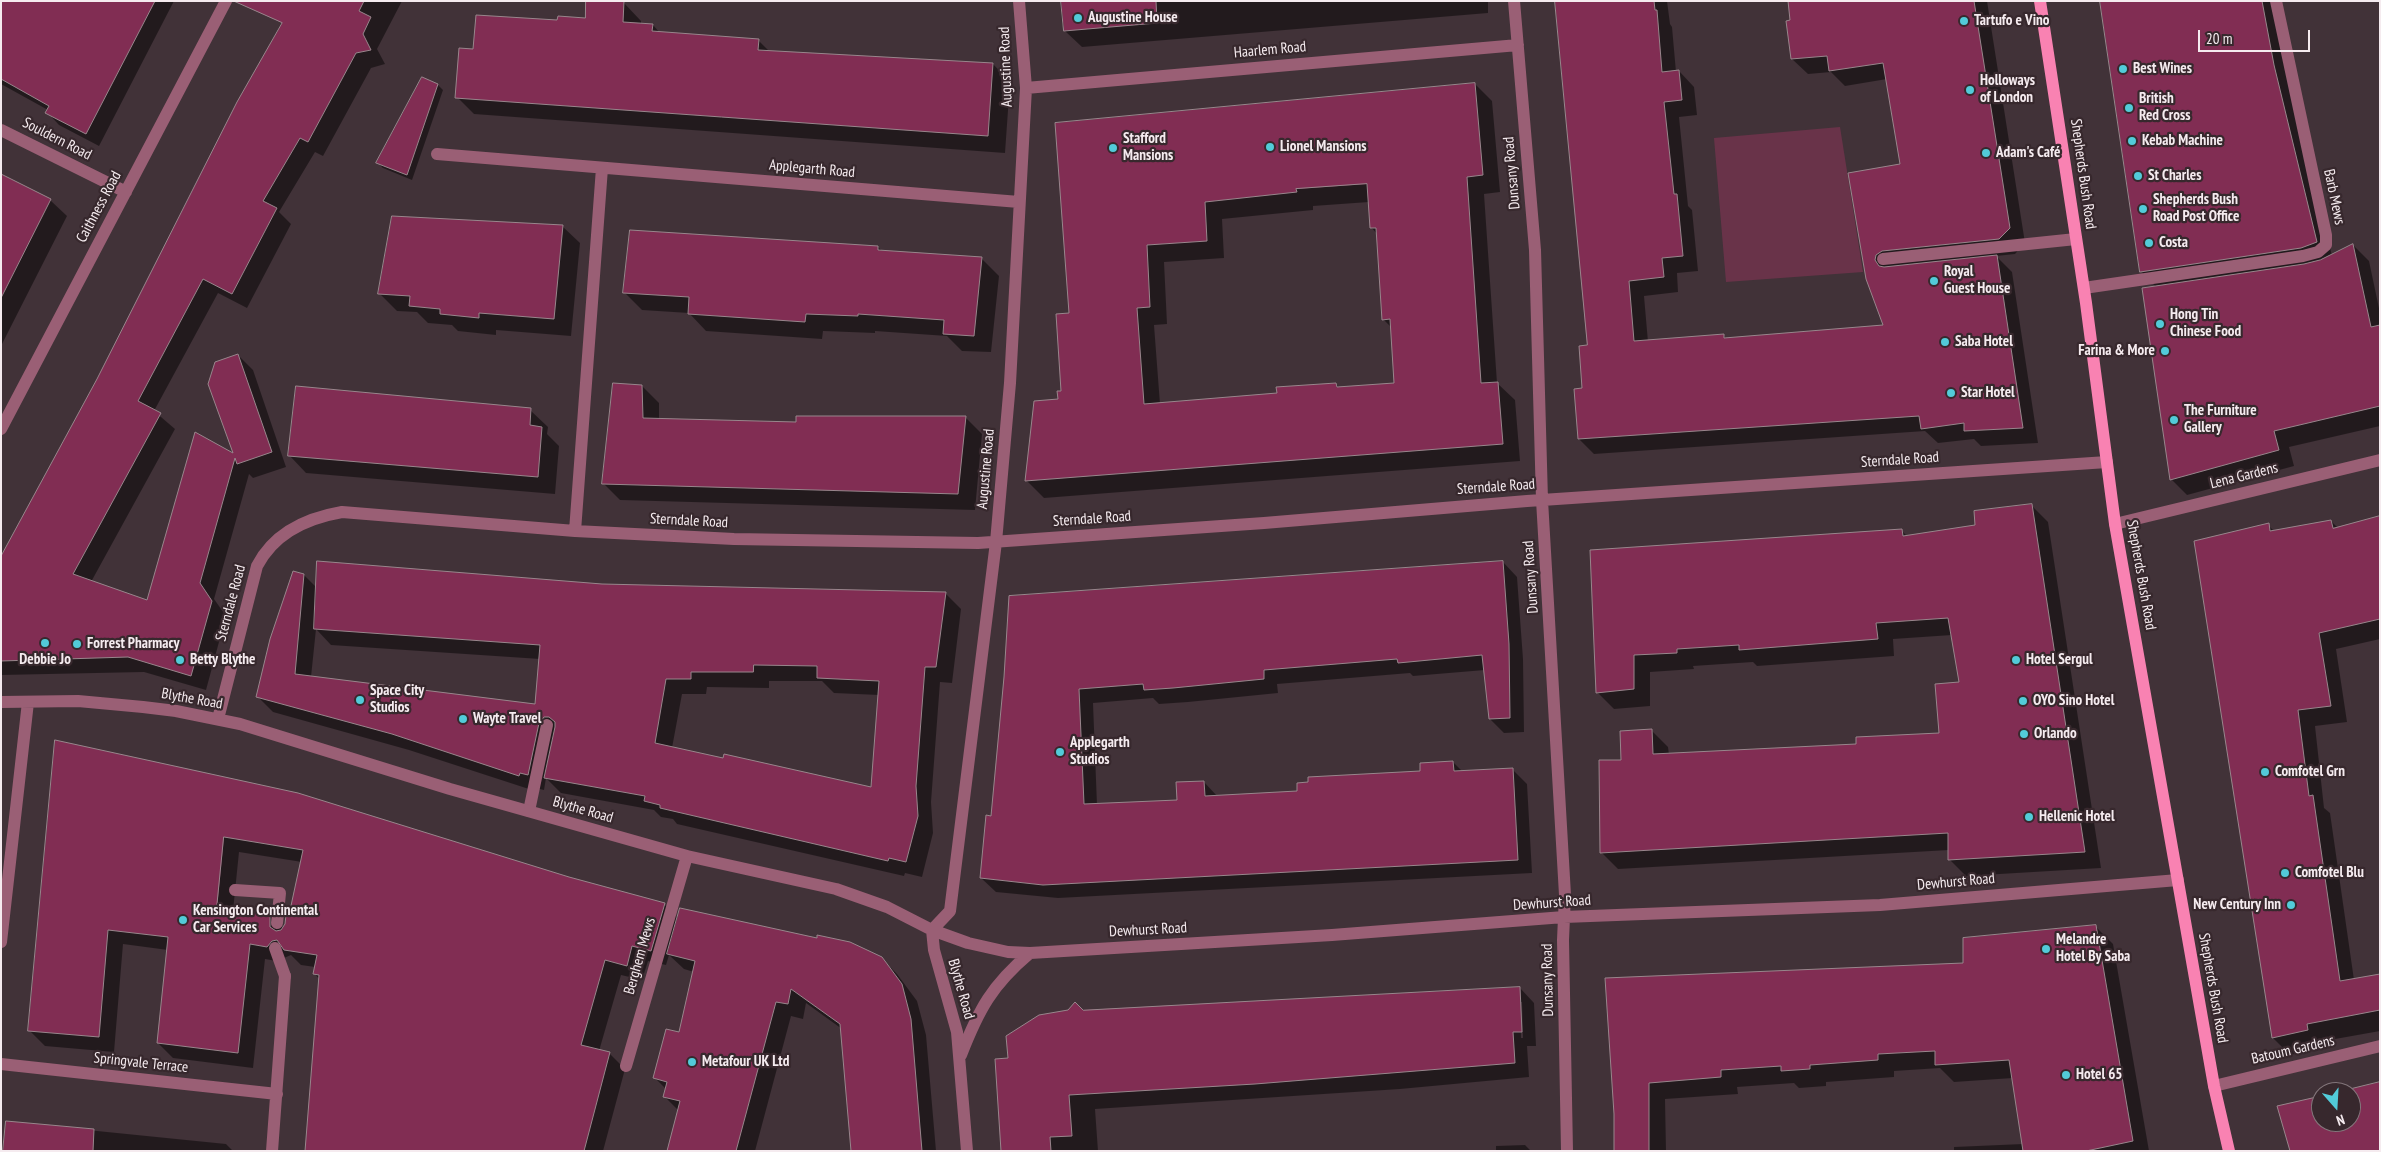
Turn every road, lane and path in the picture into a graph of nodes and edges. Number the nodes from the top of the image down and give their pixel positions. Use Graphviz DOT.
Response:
graph roads {
  1 [pos="226,1"];
  2 [pos="1019,1"];
  3 [pos="1514,1"];
  4 [pos="2040,1"];
  5 [pos="2276,1"];
  6 [pos="1518,45"];
  7 [pos="1026,88"];
  8 [pos="1,130"];
  9 [pos="437,154"];
  10 [pos="602,168"];
  11 [pos="126,192"];
  12 [pos="1019,202"];
  13 [pos="2076,239"];
  14 [pos="1883,259"];
  15 [pos="2084,288"];
  16 [pos="1,429"];
  17 [pos="2380,460"];
  18 [pos="2107,462"];
  19 [pos="1542,500"];
  20 [pos="2115,524"];
  21 [pos="575,531"];
  22 [pos="996,542"];
  23 [pos="1,702"];
  24 [pos="28,702"];
  25 [pos="218,719"];
  26 [pos="548,725"];
  27 [pos="529,811"];
  28 [pos="687,856"];
  29 [pos="2178,880"];
  30 [pos="235,890"];
  31 [pos="1564,917"];
  32 [pos="277,923"];
  33 [pos="932,930"];
  34 [pos="1,942"];
  35 [pos="275,948"];
  36 [pos="1030,953"];
  37 [pos="2380,1046"];
  38 [pos="960,1058"];
  39 [pos="1,1064"];
  40 [pos="626,1066"];
  41 [pos="2214,1086"];
  42 [pos="277,1094"];
  43 [pos="272,1151"];
  44 [pos="967,1151"];
  45 [pos="1567,1151"];
  46 [pos="2229,1151"];
  1 -- 11 [label="street, Caithness Road"];
  2 -- 7 [label="street, Augustine Road"];
  3 -- 6 [label="street, Dunsany Road"];
  4 -- 13 [label="main road, Shepherds Bush Road"];
  5 -- 15 [label="street, Barb Mews"];
  6 -- 7 [label="street, Haarlem Road"];
  6 -- 19 [label="street, Dunsany Road"];
  7 -- 12 [label="street, Augustine Road"];
  8 -- 11 [label="street, Souldern Road"];
  9 -- 10 [label="street, Applegarth Road"];
  10 -- 12 [label="street, Applegarth Road"];
  10 -- 21 [label="street"];
  11 -- 16 [label="street, Caithness Road"];
  12 -- 22 [label="street, Augustine Road"];
  13 -- 14 [label="street"];
  13 -- 15 [label="main road, Shepherds Bush Road"];
  15 -- 18 [label="main road, Shepherds Bush Road"];
  17 -- 20 [label="street, Lena Gardens"];
  18 -- 19 [label="street, Sterndale Road"];
  18 -- 20 [label="main road, Shepherds Bush Road"];
  19 -- 22 [label="street, Sterndale Road"];
  19 -- 31 [label="street, Dunsany Road"];
  20 -- 29 [label="main road, Shepherds Bush Road"];
  21 -- 22 [label="street, Sterndale Road"];
  21 -- 25 [label="street, Sterndale Road"];
  22 -- 33 [label="street, Augustine Road"];
  23 -- 24 [label="street, Blythe Road"];
  24 -- 25 [label="street, Blythe Road"];
  24 -- 34 [label="street"];
  25 -- 27 [label="street, Blythe Road"];
  26 -- 27 [label="street"];
  27 -- 28 [label="street, Blythe Road"];
  28 -- 33 [label="street, Blythe Road"];
  28 -- 40 [label="street, Berghem Mews"];
  29 -- 31 [label="street, Dewhurst Road"];
  29 -- 41 [label="main road, Shepherds Bush Road"];
  30 -- 32 [label="street"];
  31 -- 36 [label="street, Dewhurst Road"];
  31 -- 45 [label="street, Dunsany Road"];
  33 -- 36 [label="street, Dewhurst Road"];
  33 -- 38 [label="street, Blythe Road"];
  35 -- 42 [label="street"];
  36 -- 38 [label="street"];
  37 -- 41 [label="street, Batoum Gardens"];
  38 -- 44 [label="street, Blythe Road"];
  39 -- 42 [label="street, Springvale Terrace"];
  41 -- 46 [label="main road, Shepherds Bush Road"];
  42 -- 43 [label="street"];
}
